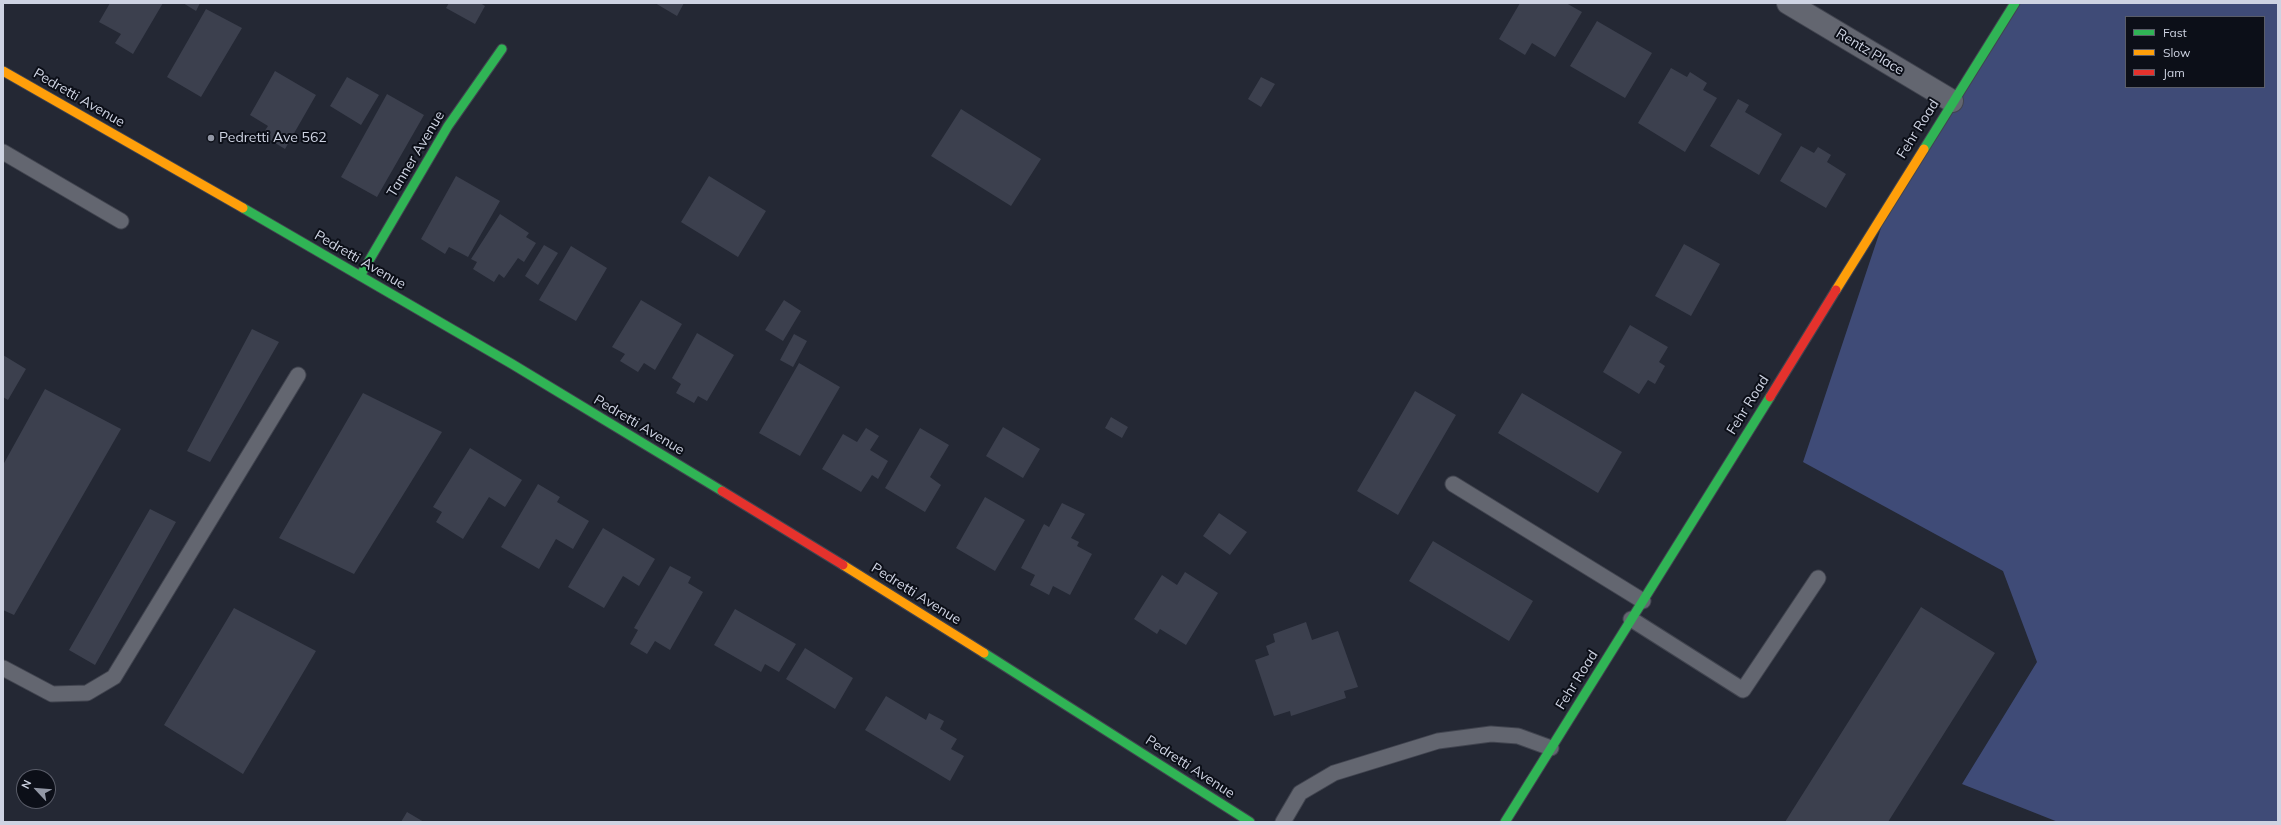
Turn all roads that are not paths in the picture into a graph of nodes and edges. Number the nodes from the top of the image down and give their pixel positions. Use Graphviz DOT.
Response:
graph roads {
  1 [pos="1788,3"];
  2 [pos="2015,3"];
  3 [pos="502,49"];
  4 [pos="3,71"];
  5 [pos="1952,101"];
  6 [pos="3,152"];
  7 [pos="121,220"];
  8 [pos="360,276"];
  9 [pos="298,375"];
  10 [pos="1453,484"];
  11 [pos="1818,578"];
  12 [pos="1643,601"];
  13 [pos="1631,619"];
  14 [pos="3,668"];
  15 [pos="1551,748"];
  16 [pos="1250,822"];
  17 [pos="1283,822"];
  18 [pos="1506,822"];
  1 -- 5 [label="street, Rentz Place"];
  2 -- 5 [label="street, Fehr Road"];
  3 -- 8 [label="street, Tanner Avenue"];
  4 -- 8 [label="street, Pedretti Avenue"];
  5 -- 12 [label="street, Fehr Road"];
  6 -- 7 [label="lane"];
  8 -- 16 [label="street, Pedretti Avenue"];
  9 -- 14 [label="lane"];
  10 -- 12 [label="lane"];
  11 -- 13 [label="lane"];
  12 -- 13 [label="street, Fehr Road"];
  13 -- 15 [label="street, Fehr Road"];
  15 -- 17 [label="lane"];
  15 -- 18 [label="street, Fehr Road"];
}
